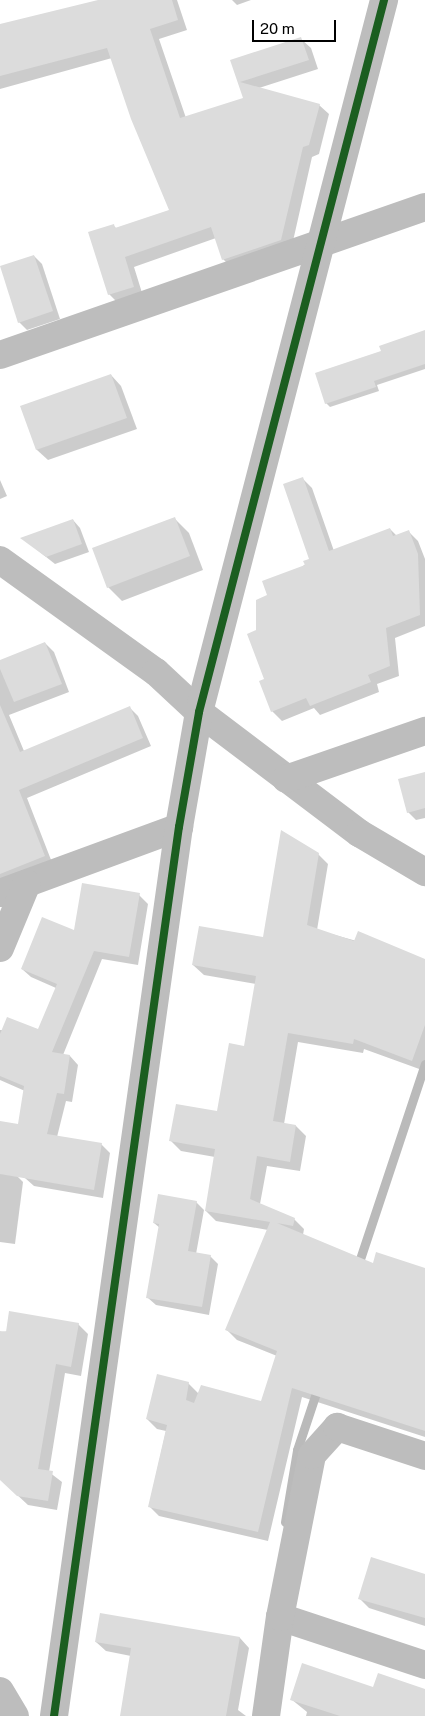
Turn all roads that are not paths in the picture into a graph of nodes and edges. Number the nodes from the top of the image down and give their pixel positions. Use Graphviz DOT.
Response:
graph roads {
  1 [pos="384,0"];
  2 [pos="425,207"];
  3 [pos="321,241"];
  4 [pos="0,355"];
  5 [pos="0,560"];
  6 [pos="199,712"];
  7 [pos="425,732"];
  8 [pos="286,779"];
  9 [pos="180,827"];
  10 [pos="425,872"];
  11 [pos="27,882"];
  12 [pos="0,893"];
  13 [pos="0,948"];
  14 [pos="425,1456"];
  15 [pos="280,1617"];
  16 [pos="425,1665"];
  17 [pos="0,1691"];
  18 [pos="15,1716"];
  19 [pos="54,1716"];
  20 [pos="266,1716"];
  1 -- 3 [label="street"];
  2 -- 3 [label="street"];
  3 -- 4 [label="street"];
  3 -- 6 [label="street"];
  5 -- 6 [label="street"];
  6 -- 8 [label="street"];
  6 -- 9 [label="street"];
  7 -- 8 [label="street"];
  8 -- 10 [label="street"];
  9 -- 11 [label="street"];
  9 -- 19 [label="street"];
  11 -- 12 [label="street"];
  11 -- 13 [label="street"];
  14 -- 15 [label="street"];
  15 -- 16 [label="street"];
  15 -- 20 [label="street"];
  17 -- 18 [label="street"];
}
